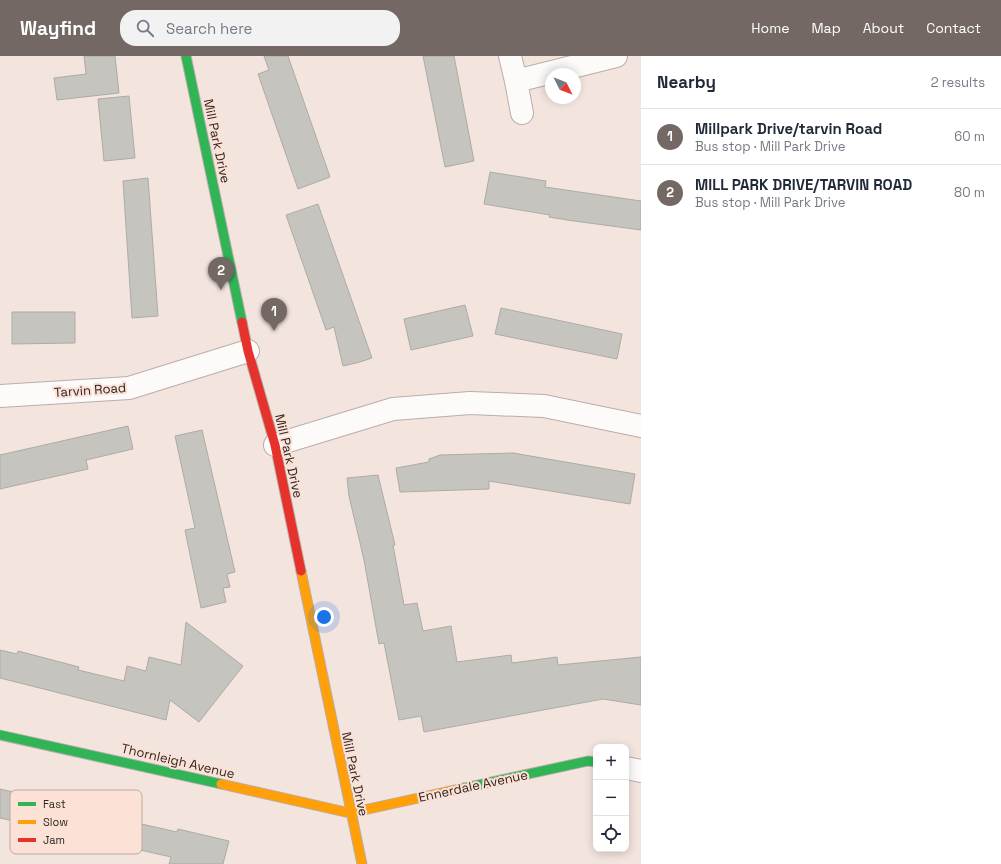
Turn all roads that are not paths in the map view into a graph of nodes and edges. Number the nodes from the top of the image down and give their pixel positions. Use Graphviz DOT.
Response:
graph roads {
  1 [pos="186,56"];
  2 [pos="510,56"];
  3 [pos="616,56"];
  4 [pos="516,81"];
  5 [pos="522,113"];
  6 [pos="248,351"];
  7 [pos="0,396"];
  8 [pos="641,426"];
  9 [pos="275,445"];
  10 [pos="0,735"];
  11 [pos="593,762"];
  12 [pos="629,769"];
  13 [pos="641,771"];
  14 [pos="350,813"];
  15 [pos="362,864"];
  1 -- 6 [label="street, Mill Park Drive"];
  2 -- 4 [label="street"];
  3 -- 4 [label="street"];
  4 -- 5 [label="street"];
  6 -- 7 [label="street, Tarvin Road"];
  6 -- 9 [label="street, Mill Park Drive"];
  8 -- 9 [label="street"];
  9 -- 14 [label="street, Mill Park Drive"];
  10 -- 14 [label="street, Thornleigh Avenue"];
  11 -- 14 [label="street, Ennerdale Avenue"];
  12 -- 13 [label="street"];
  14 -- 15 [label="street, Mill Park Drive"];
}
